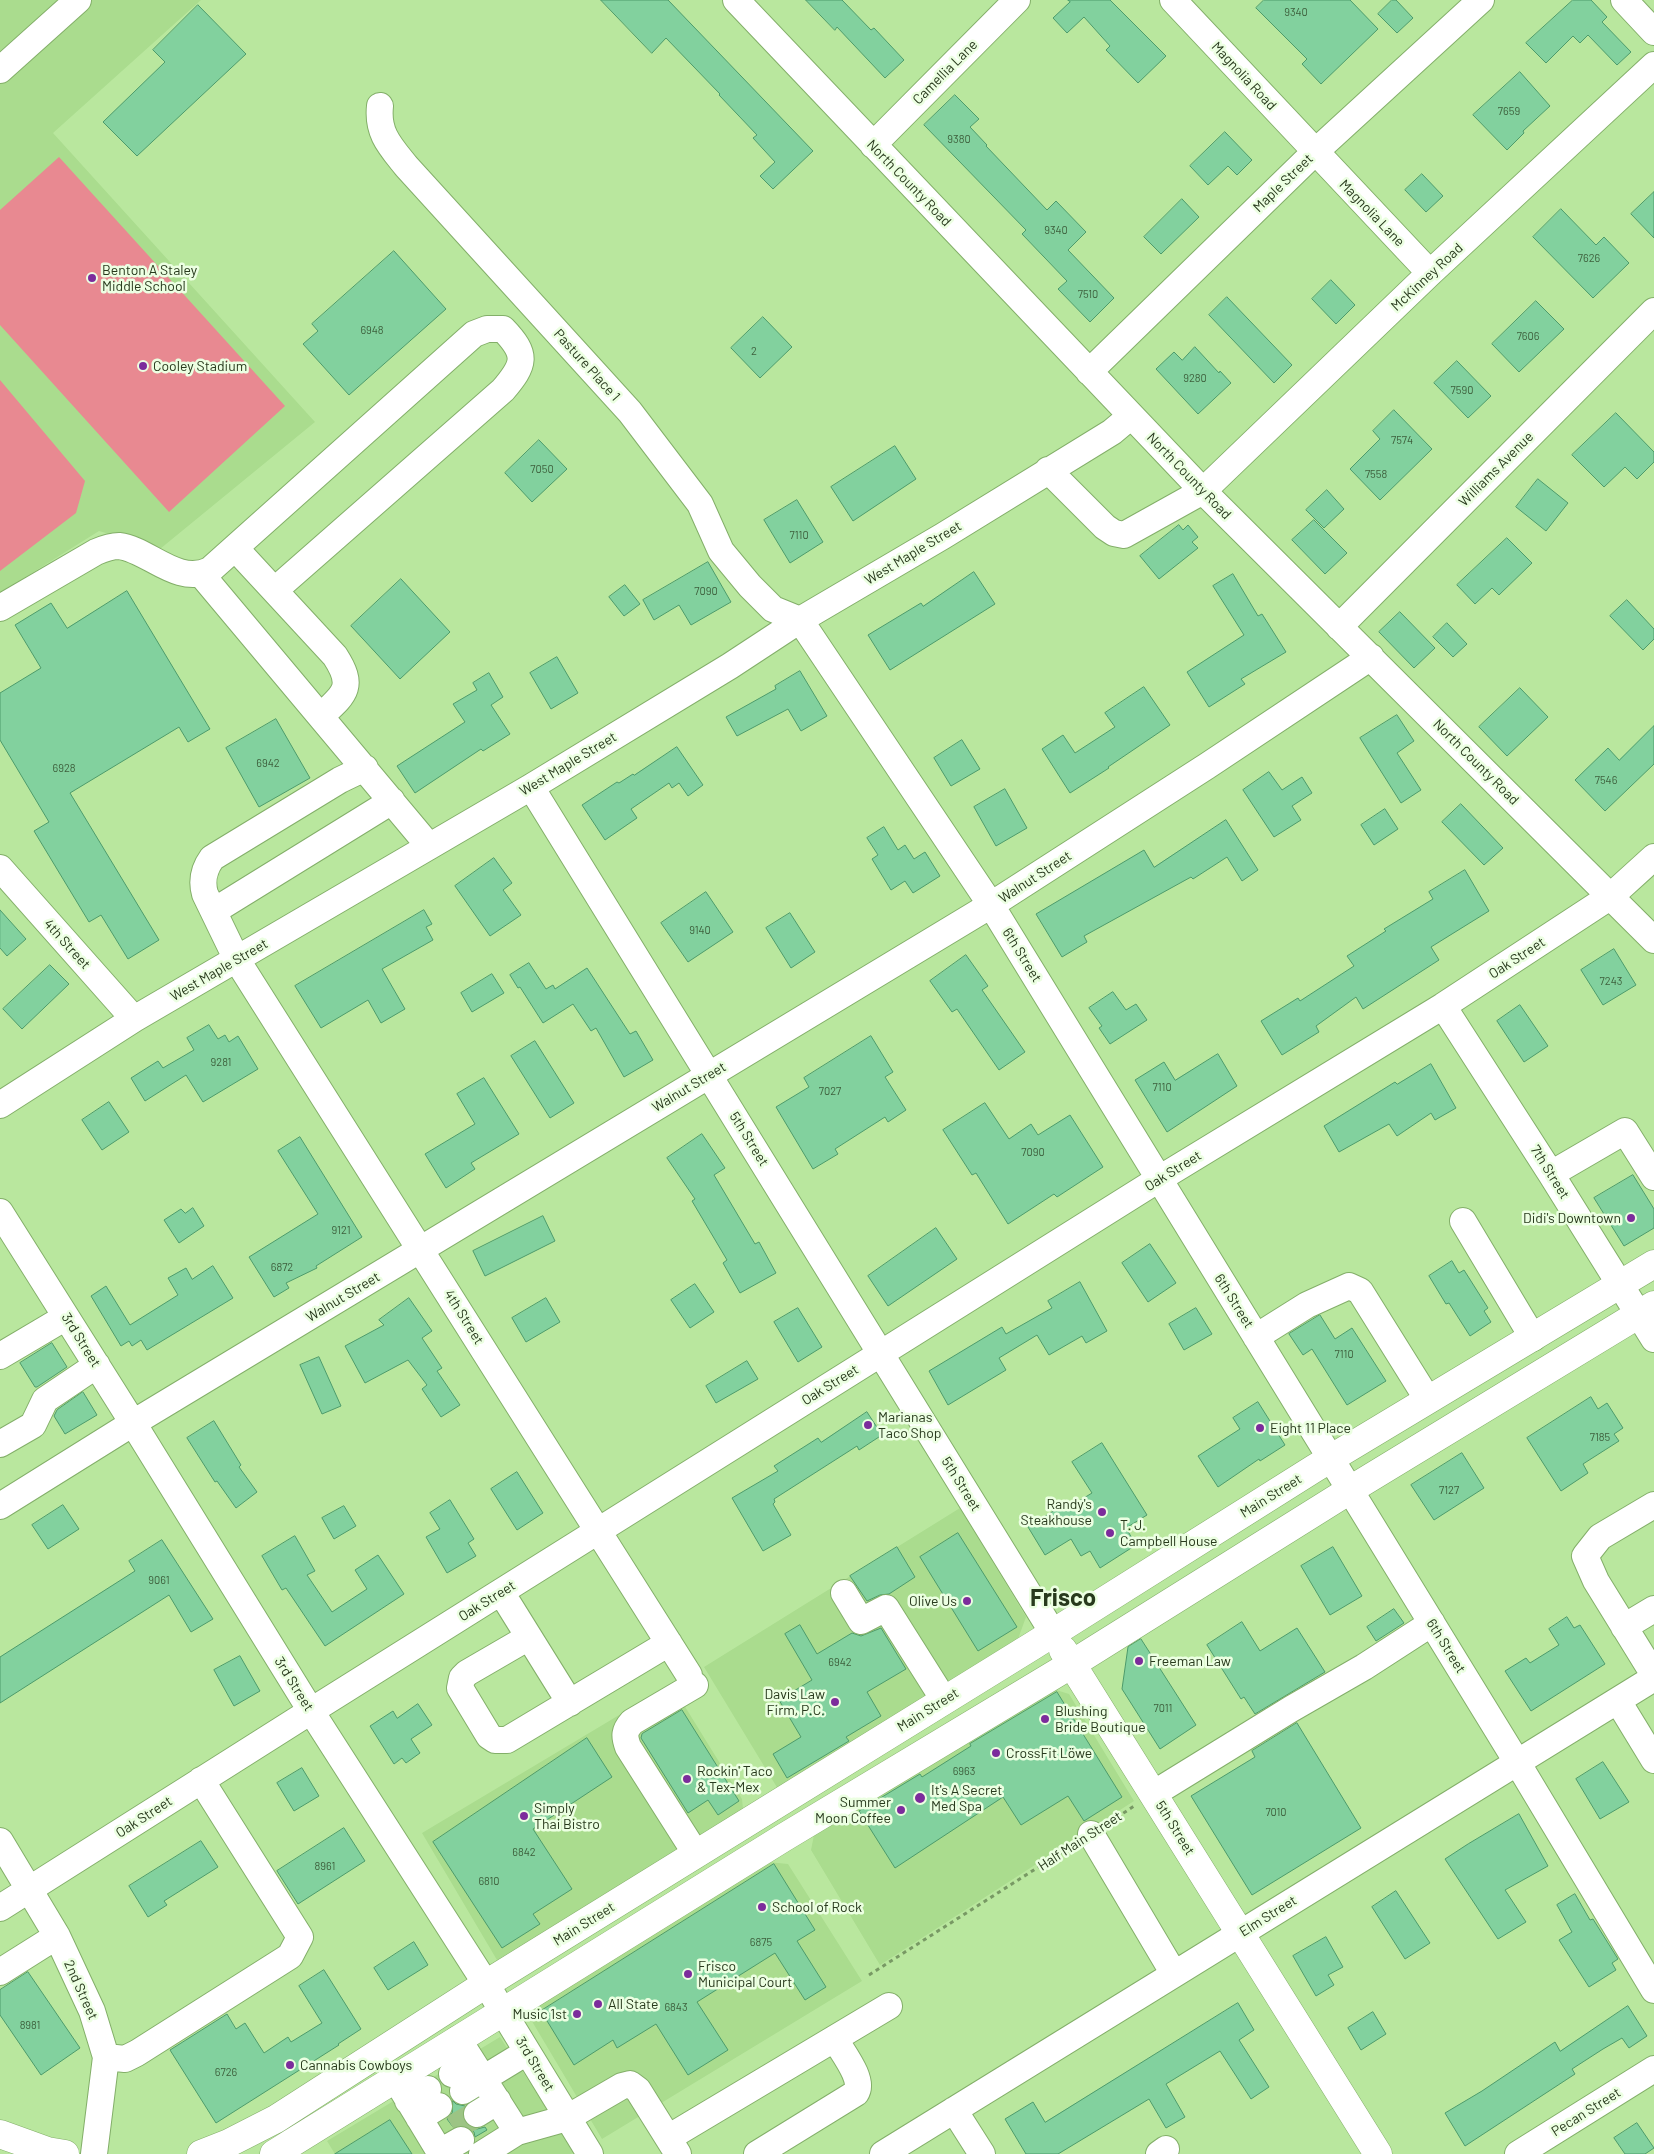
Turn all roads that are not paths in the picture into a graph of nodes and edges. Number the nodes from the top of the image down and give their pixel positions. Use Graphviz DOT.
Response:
graph roads {
  1 [pos="78,0"];
  2 [pos="736,0"];
  3 [pos="1017,0"];
  4 [pos="1174,0"];
  5 [pos="1482,0"];
  6 [pos="1624,0"];
  7 [pos="1654,32"];
  8 [pos="1654,65"];
  9 [pos="0,70"];
  10 [pos="380,106"];
  11 [pos="873,145"];
  12 [pos="1315,152"];
  13 [pos="1430,273"];
  14 [pos="1654,311"];
  15 [pos="1089,372"];
  16 [pos="1131,416"];
  17 [pos="1048,470"];
  18 [pos="1203,491"];
  19 [pos="236,549"];
  20 [pos="201,574"];
  21 [pos="274,590"];
  22 [pos="0,608"];
  23 [pos="800,620"];
  24 [pos="1339,627"];
  25 [pos="1371,657"];
  26 [pos="321,716"];
  27 [pos="365,768"];
  28 [pos="531,787"];
  29 [pos="392,801"];
  30 [pos="429,846"];
  31 [pos="1654,857"];
  32 [pos="0,868"];
  33 [pos="1612,896"];
  34 [pos="991,905"];
  35 [pos="214,911"];
  36 [pos="1654,940"];
  37 [pos="237,960"];
  38 [pos="1443,1006"];
  39 [pos="134,1019"];
  40 [pos="708,1074"];
  41 [pos="0,1105"];
  42 [pos="1551,1174"];
  43 [pos="1654,1177"];
  44 [pos="1159,1179"];
  45 [pos="0,1212"];
  46 [pos="1463,1221"];
  47 [pos="422,1250"];
  48 [pos="1654,1264"];
  49 [pos="1620,1285"];
  50 [pos="1646,1310"];
  51 [pos="66,1317"];
  52 [pos="1256,1337"];
  53 [pos="1532,1338"];
  54 [pos="1654,1339"];
  55 [pos="881,1353"];
  56 [pos="0,1356"];
  57 [pos="97,1366"];
  58 [pos="1428,1400"];
  59 [pos="133,1423"];
  60 [pos="0,1444"];
  61 [pos="1331,1458"];
  62 [pos="1350,1490"];
  63 [pos="1654,1505"];
  64 [pos="0,1506"];
  65 [pos="599,1531"];
  66 [pos="501,1592"];
  67 [pos="844,1593"];
  68 [pos="1654,1609"];
  69 [pos="1432,1623"];
  70 [pos="1624,1627"];
  71 [pos="1053,1633"];
  72 [pos="529,1637"];
  73 [pos="669,1642"];
  74 [pos="1072,1664"];
  75 [pos="1654,1676"];
  76 [pos="944,1700"];
  77 [pos="1618,1701"];
  78 [pos="570,1702"];
  79 [pos="311,1711"];
  80 [pos="1654,1760"];
  81 [pos="1517,1762"];
  82 [pos="201,1780"];
  83 [pos="1153,1794"];
  84 [pos="1091,1834"];
  85 [pos="0,1842"];
  86 [pos="696,1854"];
  87 [pos="29,1890"];
  88 [pos="0,1908"];
  89 [pos="1240,1933"];
  90 [pos="56,1936"];
  91 [pos="0,1972"];
  92 [pos="1174,1974"];
  93 [pos="486,1984"];
  94 [pos="1654,1990"];
  95 [pos="889,2006"];
  96 [pos="502,2011"];
  97 [pos="458,2038"];
  98 [pos="834,2039"];
  99 [pos="527,2052"];
  100 [pos="106,2057"];
  101 [pos="1654,2070"];
  102 [pos="468,2076"];
  103 [pos="418,2098"];
  104 [pos="954,2110"];
  105 [pos="496,2117"];
  106 [pos="567,2118"];
  107 [pos="0,2134"];
  108 [pos="452,2145"];
  109 [pos="673,2146"];
  110 [pos="65,2154"];
  111 [pos="94,2154"];
  112 [pos="201,2154"];
  113 [pos="274,2154"];
  114 [pos="590,2154"];
  115 [pos="757,2154"];
  116 [pos="882,2154"];
  117 [pos="982,2154"];
  118 [pos="1378,2154"];
  119 [pos="1518,2154"];
  1 -- 9 [label="street"];
  2 -- 11 [label="street, North County Road"];
  3 -- 11 [label="street, Camellia Lane"];
  4 -- 12 [label="street, Magnolia Road"];
  5 -- 12 [label="street, Maple Street"];
  6 -- 7 [label="street"];
  8 -- 13 [label="street, McKinney Road"];
  10 -- 23 [label="street, Pasture Place 1"];
  11 -- 15 [label="street, North County Road"];
  12 -- 13 [label="street, Magnolia Lane"];
  12 -- 15 [label="street, Maple Street"];
  13 -- 18 [label="street, McKinney Road"];
  14 -- 24 [label="street, Williams Avenue"];
  15 -- 16 [label="street, North County Road"];
  16 -- 17 [label="street, West Maple Street"];
  16 -- 18 [label="street, North County Road"];
  17 -- 18 [label="street, McKinney Road"];
  17 -- 23 [label="street, West Maple Street"];
  18 -- 24 [label="street, North County Road"];
  19 -- 20 [label="street"];
  19 -- 21 [label="street"];
  19 -- 21 [label="street"];
  20 -- 22 [label="street"];
  20 -- 26 [label="street"];
  21 -- 26 [label="street"];
  23 -- 28 [label="street, West Maple Street"];
  23 -- 34 [label="street, 6th Street"];
  24 -- 25 [label="street, North County Road"];
  25 -- 33 [label="street, North County Road"];
  25 -- 34 [label="street, Walnut Street"];
  26 -- 27 [label="street"];
  27 -- 29 [label="street"];
  27 -- 35 [label="street, 4th Street"];
  28 -- 30 [label="street, West Maple Street"];
  28 -- 40 [label="street, 5th Street"];
  29 -- 30 [label="street"];
  29 -- 35 [label="street"];
  30 -- 37 [label="street, West Maple Street"];
  31 -- 33 [label="street, Oak Street"];
  32 -- 39 [label="street, 4th Street"];
  33 -- 36 [label="street, North County Road"];
  33 -- 38 [label="street, Oak Street"];
  34 -- 40 [label="street, Walnut Street"];
  34 -- 44 [label="street, 6th Street"];
  35 -- 37 [label="street, 4th Street"];
  37 -- 39 [label="street, West Maple Street"];
  37 -- 47 [label="street, 4th Street"];
  38 -- 42 [label="street, 7th Street"];
  38 -- 44 [label="street, Oak Street"];
  39 -- 41 [label="street, West Maple Street"];
  40 -- 47 [label="street, Walnut Street"];
  40 -- 55 [label="street, 5th Street"];
  42 -- 43 [label="street"];
  42 -- 49 [label="street, 7th Street"];
  44 -- 52 [label="street, 6th Street"];
  44 -- 55 [label="street, Oak Street"];
  45 -- 51 [label="street, 3rd Street"];
  46 -- 53 [label="street"];
  47 -- 59 [label="street, Walnut Street"];
  47 -- 65 [label="street, 4th Street"];
  48 -- 49 [label="main road, Main Street"];
  49 -- 50 [label="street, 7th Street"];
  49 -- 53 [label="main road, Main Street"];
  50 -- 54 [label="street, 7th Street"];
  50 -- 62 [label="main road"];
  51 -- 56 [label="street"];
  51 -- 57 [label="street, 3rd Street"];
  52 -- 58 [label="street"];
  52 -- 61 [label="street, 6th Street"];
  53 -- 58 [label="main road, Main Street"];
  55 -- 65 [label="street, Oak Street"];
  55 -- 71 [label="street, 5th Street"];
  57 -- 59 [label="street, 3rd Street"];
  57 -- 60 [label="street"];
  58 -- 61 [label="main road, Main Street"];
  59 -- 64 [label="street, Walnut Street"];
  59 -- 79 [label="street, 3rd Street"];
  61 -- 62 [label="street, 6th Street"];
  61 -- 71 [label="main road, Main Street"];
  62 -- 69 [label="street, 6th Street"];
  62 -- 74 [label="main road"];
  63 -- 70 [label="street"];
  65 -- 66 [label="street, Oak Street"];
  65 -- 73 [label="street, 4th Street"];
  66 -- 72 [label="street"];
  66 -- 79 [label="street, Oak Street"];
  67 -- 76 [label="street"];
  68 -- 70 [label="street"];
  69 -- 81 [label="street, 6th Street"];
  69 -- 83 [label="street"];
  70 -- 75 [label="street"];
  71 -- 74 [label="main road, 5th Street"];
  71 -- 76 [label="main road, Main Street"];
  72 -- 78 [label="street"];
  72 -- 78 [label="street"];
  73 -- 78 [label="street"];
  73 -- 86 [label="street, 4th Street"];
  74 -- 83 [label="main road, 5th Street"];
  74 -- 96 [label="main road"];
  75 -- 77 [label="street, Elm Street"];
  76 -- 86 [label="main road, Main Street"];
  77 -- 80 [label="street"];
  77 -- 81 [label="street, Elm Street"];
  79 -- 82 [label="street, Oak Street"];
  79 -- 93 [label="street, 3rd Street"];
  81 -- 89 [label="street, Elm Street"];
  81 -- 94 [label="street, 6th Street"];
  82 -- 87 [label="street, Oak Street"];
  82 -- 100 [label="street"];
  83 -- 89 [label="main road, 5th Street"];
  84 -- 92 [label="street"];
  85 -- 87 [label="street, 2nd Street"];
  86 -- 93 [label="main road, Main Street"];
  87 -- 88 [label="street, Oak Street"];
  87 -- 90 [label="street, 2nd Street"];
  89 -- 92 [label="street, Elm Street"];
  89 -- 118 [label="main road, 5th Street"];
  90 -- 91 [label="street"];
  90 -- 100 [label="street, 2nd Street"];
  92 -- 104 [label="street, Elm Street"];
  93 -- 96 [label="street, 3rd Street"];
  93 -- 112 [label="main road, Main Street"];
  95 -- 98 [label="street"];
  96 -- 97 [label="main road"];
  96 -- 99 [label="street, 3rd Street"];
  97 -- 102 [label="street"];
  97 -- 103 [label="main road"];
  98 -- 109 [label="street"];
  98 -- 115 [label="street"];
  99 -- 102 [label="street"];
  99 -- 106 [label="street, 3rd Street"];
  100 -- 111 [label="street, 2nd Street"];
  101 -- 119 [label="street, Pecan Street"];
  102 -- 105 [label="street"];
  103 -- 108 [label="street"];
  103 -- 113 [label="main road"];
  104 -- 116 [label="street, Elm Street"];
  104 -- 117 [label="street"];
  105 -- 106 [label="street"];
  105 -- 108 [label="street"];
  106 -- 109 [label="street"];
  106 -- 114 [label="street, 3rd Street"];
  107 -- 110 [label="main road"];
}
